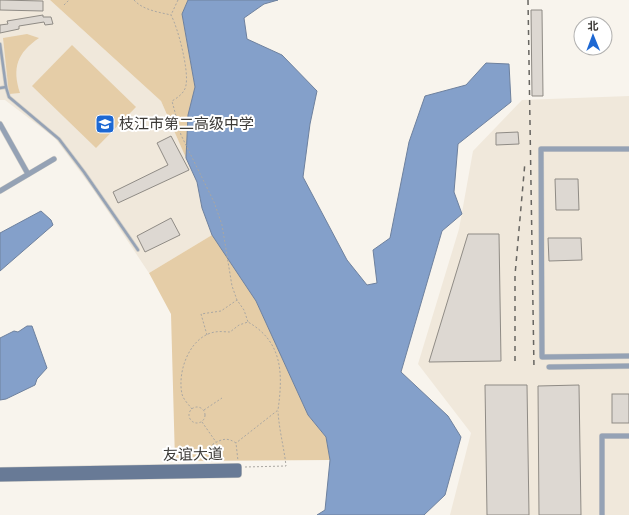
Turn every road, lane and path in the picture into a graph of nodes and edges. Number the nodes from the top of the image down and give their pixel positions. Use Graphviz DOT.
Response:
graph roads {
  1 [pos="69,0"];
  2 [pos="134,0"];
  3 [pos="178,0"];
  4 [pos="64,5"];
  5 [pos="171,15"];
  6 [pos="0,44"];
  7 [pos="6,87"];
  8 [pos="0,88"];
  9 [pos="0,124"];
  10 [pos="629,149"];
  11 [pos="54,159"];
  12 [pos="28,174"];
  13 [pos="0,191"];
  14 [pos="138,250"];
  15 [pos="237,300"];
  16 [pos="248,322"];
  17 [pos="207,335"];
  18 [pos="629,356"];
  19 [pos="629,366"];
  20 [pos="549,367"];
  21 [pos="222,398"];
  22 [pos="192,409"];
  23 [pos="204,410"];
  24 [pos="278,410"];
  25 [pos="202,422"];
  26 [pos="629,436"];
  27 [pos="216,443"];
  28 [pos="236,443"];
  29 [pos="238,467"];
  30 [pos="211,468"];
  31 [pos="0,471"];
  32 [pos="0,478"];
  33 [pos="602,515"];
  1 -- 4 [label="path"];
  2 -- 5 [label="path"];
  3 -- 5 [label="path"];
  5 -- 15 [label="path"];
  6 -- 7 [label="lane"];
  7 -- 8 [label="lane"];
  7 -- 14 [label="lane"];
  9 -- 12 [label="street"];
  10 -- 18 [label="street"];
  11 -- 12 [label="street"];
  12 -- 13 [label="street"];
  15 -- 16 [label="path"];
  15 -- 17 [label="path"];
  16 -- 17 [label="path"];
  16 -- 24 [label="path"];
  17 -- 22 [label="path"];
  19 -- 20 [label="street"];
  21 -- 23 [label="path"];
  22 -- 23 [label="path"];
  22 -- 25 [label="path"];
  23 -- 25 [label="path"];
  24 -- 28 [label="path"];
  24 -- 29 [label="path"];
  25 -- 27 [label="path"];
  26 -- 33 [label="street"];
  27 -- 28 [label="path"];
  27 -- 30 [label="path"];
  28 -- 29 [label="path"];
  29 -- 30 [label="main road, 友谊大道"];
  29 -- 32 [label="main road, 友谊大道"];
  30 -- 31 [label="main road, 友谊大道"];
}
